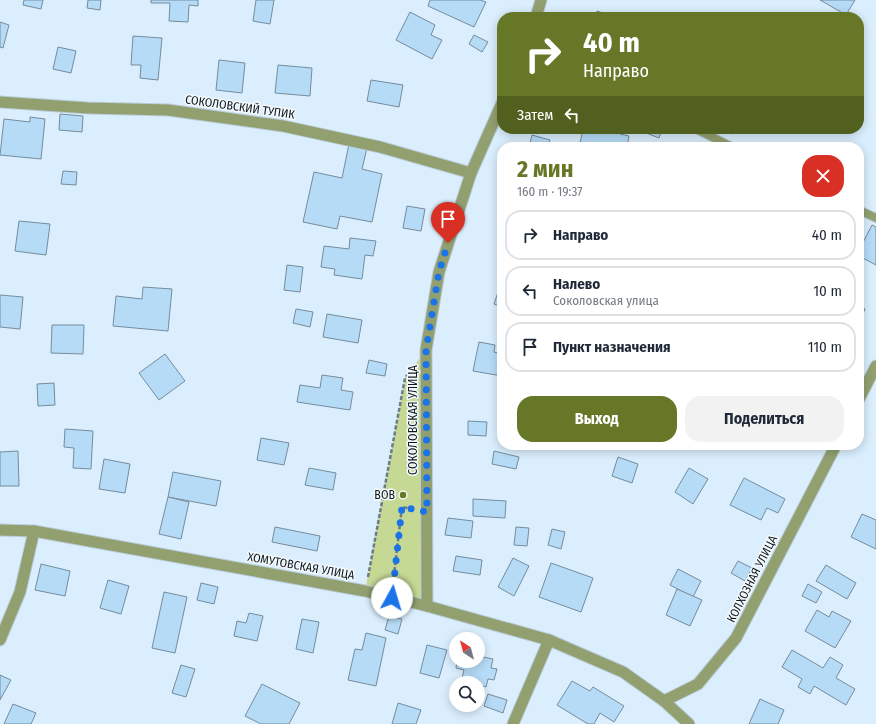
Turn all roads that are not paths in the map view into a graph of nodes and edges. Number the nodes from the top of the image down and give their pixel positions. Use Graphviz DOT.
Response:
graph roads {
  1 [pos="541,0"];
  2 [pos="537,12"];
  3 [pos="0,102"];
  4 [pos="497,114"];
  5 [pos="706,134"];
  6 [pos="722,142"];
  7 [pos="471,173"];
  8 [pos="864,212"];
  9 [pos="876,218"];
  10 [pos="876,366"];
  11 [pos="864,389"];
  12 [pos="833,450"];
  13 [pos="0,530"];
  14 [pos="34,531"];
  15 [pos="427,606"];
  16 [pos="0,640"];
  17 [pos="549,640"];
  18 [pos="664,701"];
  19 [pos="513,724"];
  20 [pos="689,724"];
  1 -- 2 [label="street"];
  3 -- 7 [label="street, СОКОЛОВСКИЙ ТУПИК"];
  4 -- 7 [label="street, СОКОЛОВСКАЯ УЛИЦА"];
  5 -- 6 [label="lane"];
  7 -- 15 [label="street, СОКОЛОВСКАЯ УЛИЦА"];
  8 -- 9 [label="lane"];
  10 -- 11 [label="street"];
  12 -- 18 [label="street, КОЛХОЗНАЯ УЛИЦА"];
  13 -- 14 [label="street, ХОМУТОВСКАЯ УЛИЦА"];
  14 -- 15 [label="street, ХОМУТОВСКАЯ УЛИЦА"];
  14 -- 16 [label="street"];
  15 -- 17 [label="street, ХОМУТОВСКАЯ УЛИЦА"];
  17 -- 18 [label="street, ХОМУТОВСКАЯ УЛИЦА"];
  17 -- 19 [label="street"];
  18 -- 20 [label="street, ХОМУТОВСКАЯ УЛИЦА"];
}
